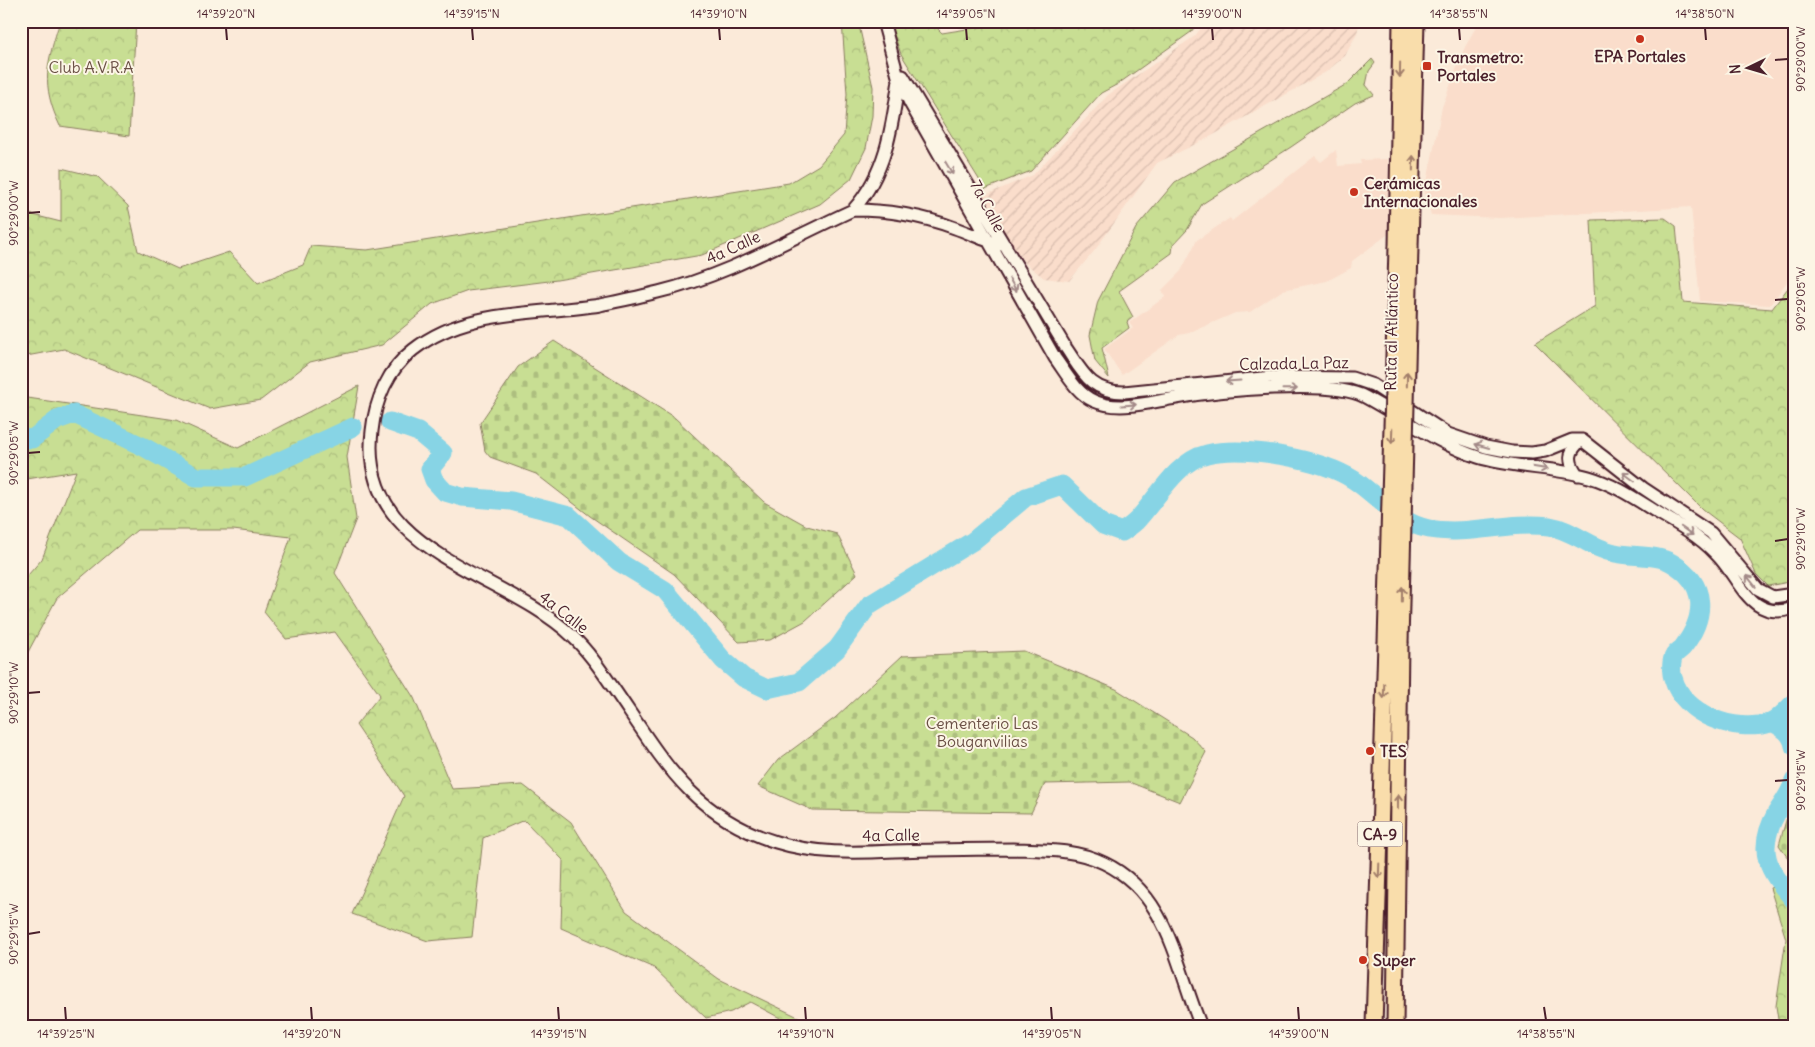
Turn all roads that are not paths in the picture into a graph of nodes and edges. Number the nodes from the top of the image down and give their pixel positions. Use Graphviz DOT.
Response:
graph roads {
  1 [pos="883,21"];
  2 [pos="1401,21"];
  3 [pos="1416,21"];
  4 [pos="896,66"];
  5 [pos="899,80"];
  6 [pos="853,210"];
  7 [pos="989,242"];
  8 [pos="1006,246"];
  9 [pos="1404,247"];
  10 [pos="1055,358"];
  11 [pos="1106,391"];
  12 [pos="1098,402"];
  13 [pos="1582,440"];
  14 [pos="1578,475"];
  15 [pos="1794,594"];
  16 [pos="1794,608"];
  17 [pos="1393,643"];
  18 [pos="1201,1026"];
  19 [pos="1374,1026"];
  20 [pos="1395,1026"];
  1 -- 4 [label="main road, 7a Calle"];
  2 -- 9 [label="highway, Ruta al Atlántico, one-way"];
  9 -- 3 [label="highway, Ruta al Atlántico, one-way"];
  4 -- 5 [label="main road, 7a Calle"];
  4 -- 8 [label="main road, 7a Calle"];
  5 -- 6 [label="main road, 4a Calle"];
  5 -- 7 [label="main road, 7a Calle, one-way"];
  6 -- 7 [label="main road, 4a Calle"];
  6 -- 18 [label="main road, 4a Calle"];
  7 -- 8 [label="main road, 4a Calle"];
  7 -- 10 [label="main road, 7a Calle, one-way"];
  8 -- 11 [label="main road, 7a Calle"];
  9 -- 17 [label="highway, Ruta al Atlántico, bridge"];
  10 -- 12 [label="main road, Calzada La Paz"];
  11 -- 12 [label="main road"];
  13 -- 11 [label="main road, Calzada La Paz, one-way"];
  12 -- 14 [label="main road, Calzada La Paz, one-way"];
  13 -- 14 [label="main road"];
  15 -- 13 [label="main road, one-way"];
  14 -- 16 [label="main road, Calzada La Paz, one-way"];
  17 -- 19 [label="highway, CA-9, one-way"];
  20 -- 17 [label="highway, CA-9, one-way"];
}
